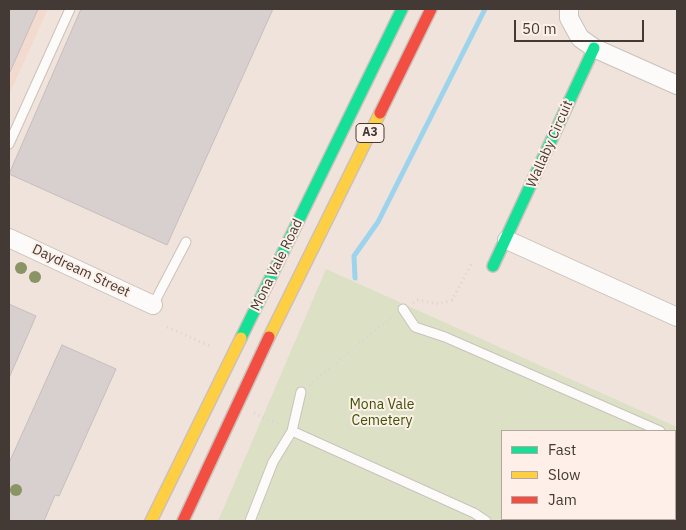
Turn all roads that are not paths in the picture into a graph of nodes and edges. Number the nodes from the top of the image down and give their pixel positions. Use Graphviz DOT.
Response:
graph roads {
  1 [pos="70,9"];
  2 [pos="402,9"];
  3 [pos="430,9"];
  4 [pos="569,13"];
  5 [pos="594,48"];
  6 [pos="677,85"];
  7 [pos="9,144"];
  8 [pos="9,238"];
  9 [pos="507,240"];
  10 [pos="186,242"];
  11 [pos="493,266"];
  12 [pos="153,305"];
  13 [pos="402,309"];
  14 [pos="677,317"];
  15 [pos="301,392"];
  16 [pos="658,430"];
  17 [pos="292,431"];
  18 [pos="151,521"];
  19 [pos="184,521"];
  20 [pos="250,521"];
  21 [pos="486,521"];
  1 -- 7 [label="lane"];
  2 -- 18 [label="main road, Mona Vale Road / A3"];
  3 -- 19 [label="main road, Mona Vale Road / A3"];
  4 -- 5 [label="street"];
  5 -- 6 [label="street"];
  5 -- 9 [label="main road, Wallaby Circuit"];
  8 -- 12 [label="street, Daydream Street"];
  9 -- 11 [label="main road, Wallaby Circuit"];
  9 -- 14 [label="street"];
  10 -- 12 [label="lane"];
  13 -- 16 [label="lane"];
  15 -- 17 [label="lane"];
  17 -- 20 [label="lane"];
  17 -- 21 [label="lane"];
}
